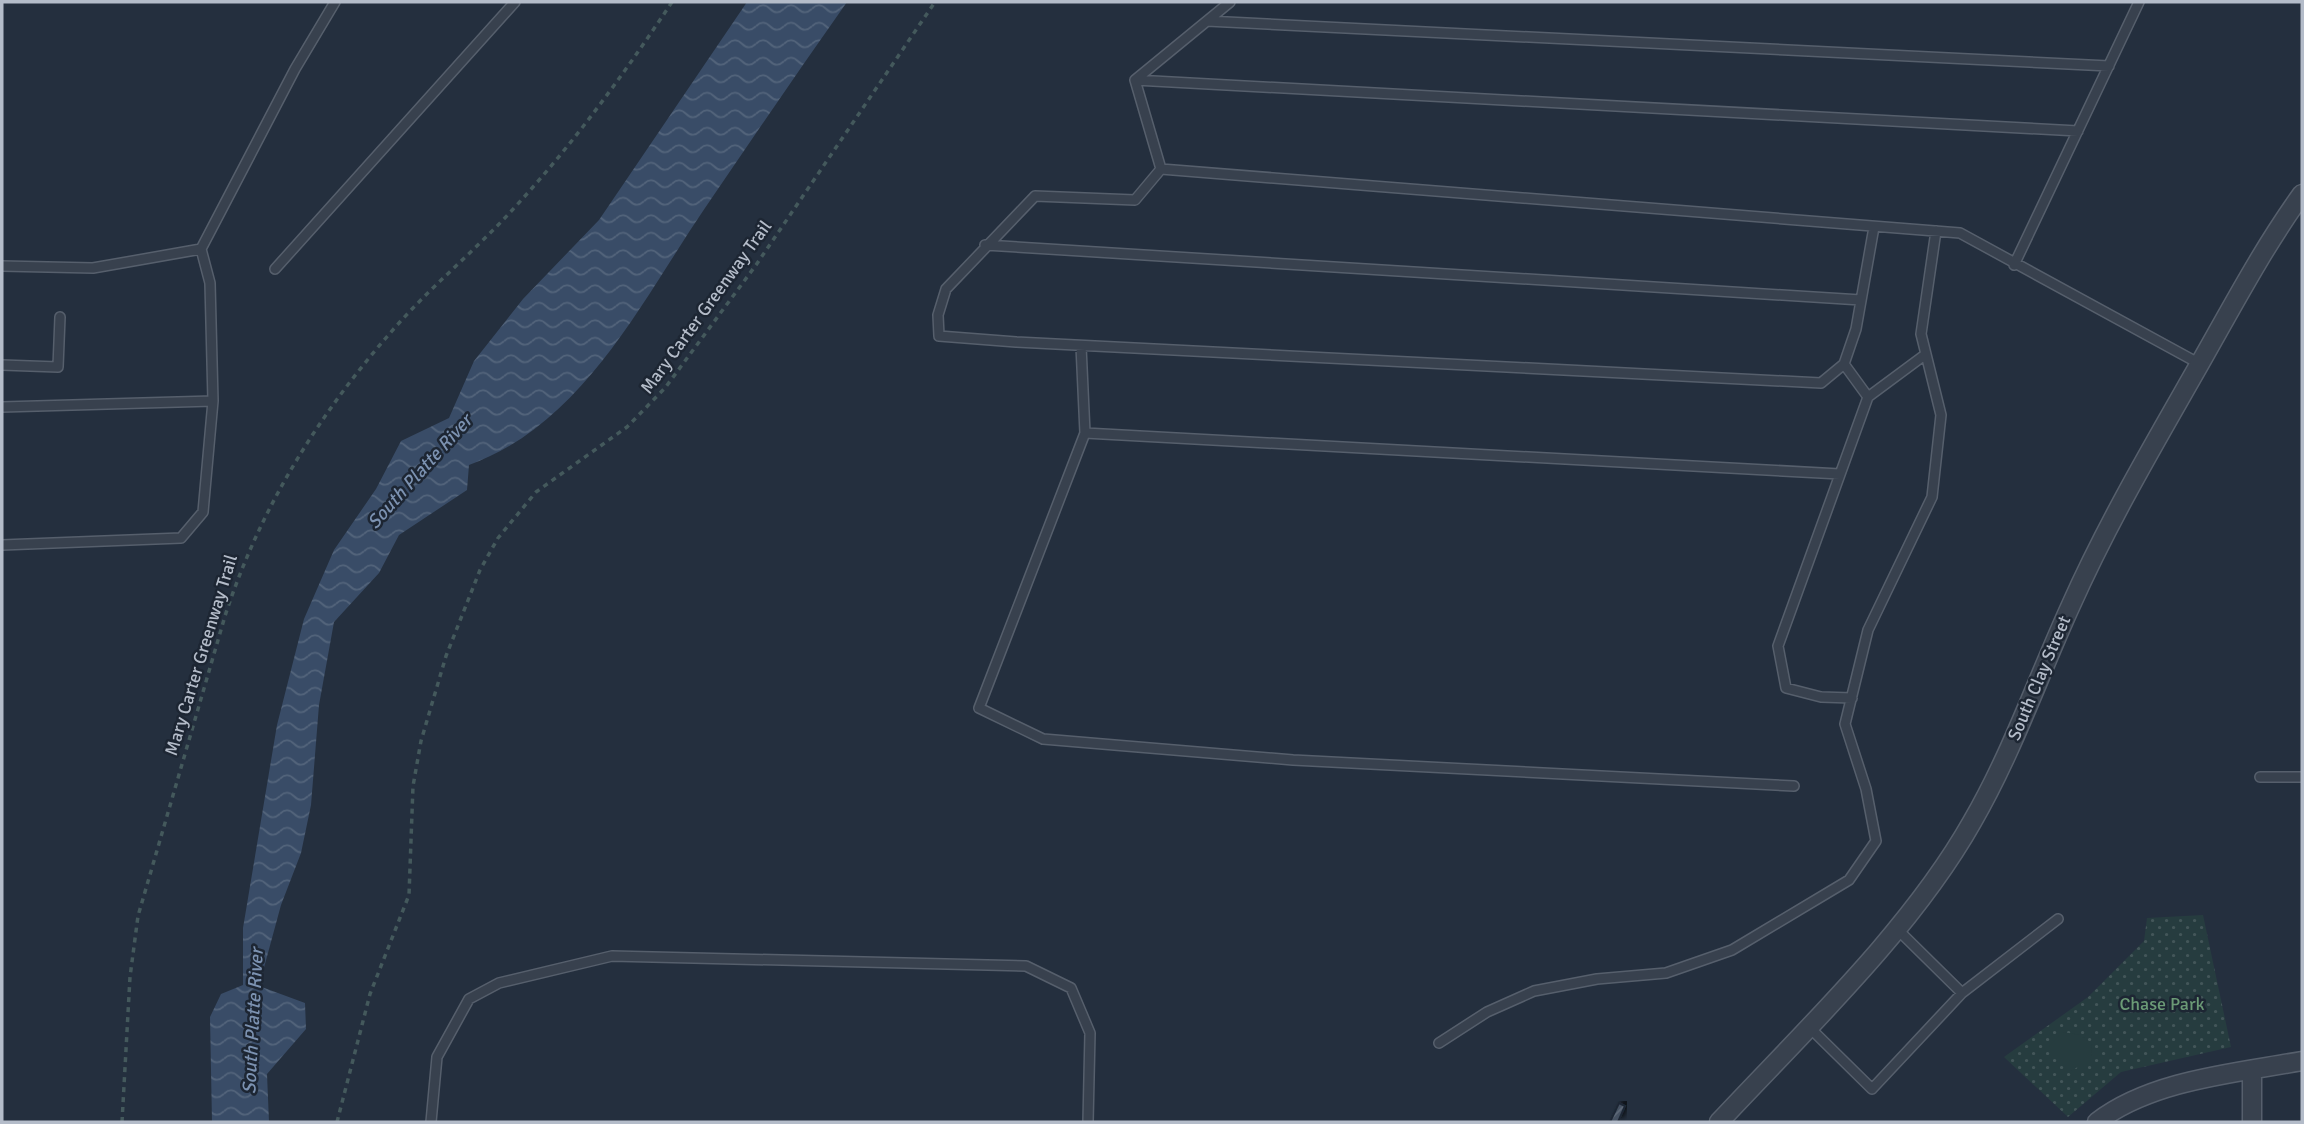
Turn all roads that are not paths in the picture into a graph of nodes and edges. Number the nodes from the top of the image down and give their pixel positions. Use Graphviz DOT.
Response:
graph roads {
  1 [pos="335,2"];
  2 [pos="515,2"];
  3 [pos="1230,2"];
  4 [pos="2138,2"];
  5 [pos="1207,21"];
  6 [pos="2109,66"];
  7 [pos="1135,80"];
  8 [pos="2078,131"];
  9 [pos="1161,169"];
  10 [pos="2302,194"];
  11 [pos="1874,227"];
  12 [pos="1936,231"];
  13 [pos="985,245"];
  14 [pos="201,249"];
  15 [pos="2014,265"];
  16 [pos="2,266"];
  17 [pos="275,269"];
  18 [pos="1861,300"];
  19 [pos="60,317"];
  20 [pos="1081,346"];
  21 [pos="1926,354"];
  22 [pos="1844,364"];
  23 [pos="2200,364"];
  24 [pos="2,365"];
  25 [pos="1868,397"];
  26 [pos="213,401"];
  27 [pos="2,407"];
  28 [pos="1085,433"];
  29 [pos="1840,474"];
  30 [pos="2,545"];
  31 [pos="1852,698"];
  32 [pos="2260,777"];
  33 [pos="2302,777"];
  34 [pos="1794,786"];
  35 [pos="2058,919"];
  36 [pos="1896,928"];
  37 [pos="1962,993"];
  38 [pos="1808,1026"];
  39 [pos="1439,1043"];
  40 [pos="2302,1061"];
  41 [pos="2252,1070"];
  42 [pos="431,1122"];
  43 [pos="1088,1122"];
  44 [pos="1719,1122"];
  45 [pos="2097,1122"];
  46 [pos="2252,1122"];
  1 -- 14 [label="lane"];
  2 -- 17 [label="lane"];
  3 -- 5 [label="lane"];
  4 -- 6 [label="lane"];
  5 -- 6 [label="lane"];
  5 -- 7 [label="lane"];
  6 -- 8 [label="lane"];
  7 -- 8 [label="lane"];
  7 -- 9 [label="lane"];
  8 -- 15 [label="lane"];
  9 -- 11 [label="lane"];
  9 -- 13 [label="lane"];
  10 -- 23 [label="street, South Clay Street"];
  11 -- 12 [label="lane"];
  11 -- 18 [label="lane"];
  12 -- 15 [label="lane"];
  12 -- 21 [label="lane"];
  13 -- 18 [label="lane"];
  13 -- 20 [label="lane"];
  14 -- 16 [label="lane"];
  14 -- 26 [label="lane"];
  15 -- 23 [label="lane"];
  18 -- 22 [label="lane"];
  19 -- 24 [label="lane"];
  20 -- 22 [label="lane"];
  20 -- 28 [label="lane"];
  21 -- 25 [label="lane"];
  21 -- 31 [label="lane"];
  22 -- 25 [label="lane"];
  23 -- 36 [label="street, South Clay Street"];
  25 -- 29 [label="lane"];
  26 -- 27 [label="lane"];
  26 -- 30 [label="lane"];
  28 -- 29 [label="lane"];
  28 -- 34 [label="lane"];
  29 -- 31 [label="lane"];
  31 -- 39 [label="lane"];
  32 -- 33 [label="lane"];
  35 -- 37 [label="lane"];
  36 -- 37 [label="lane"];
  36 -- 38 [label="street, South Clay Street"];
  37 -- 38 [label="lane"];
  38 -- 44 [label="street, South Clay Street"];
  40 -- 41 [label="street"];
  41 -- 45 [label="street"];
  41 -- 46 [label="street"];
  42 -- 43 [label="lane"];
}
